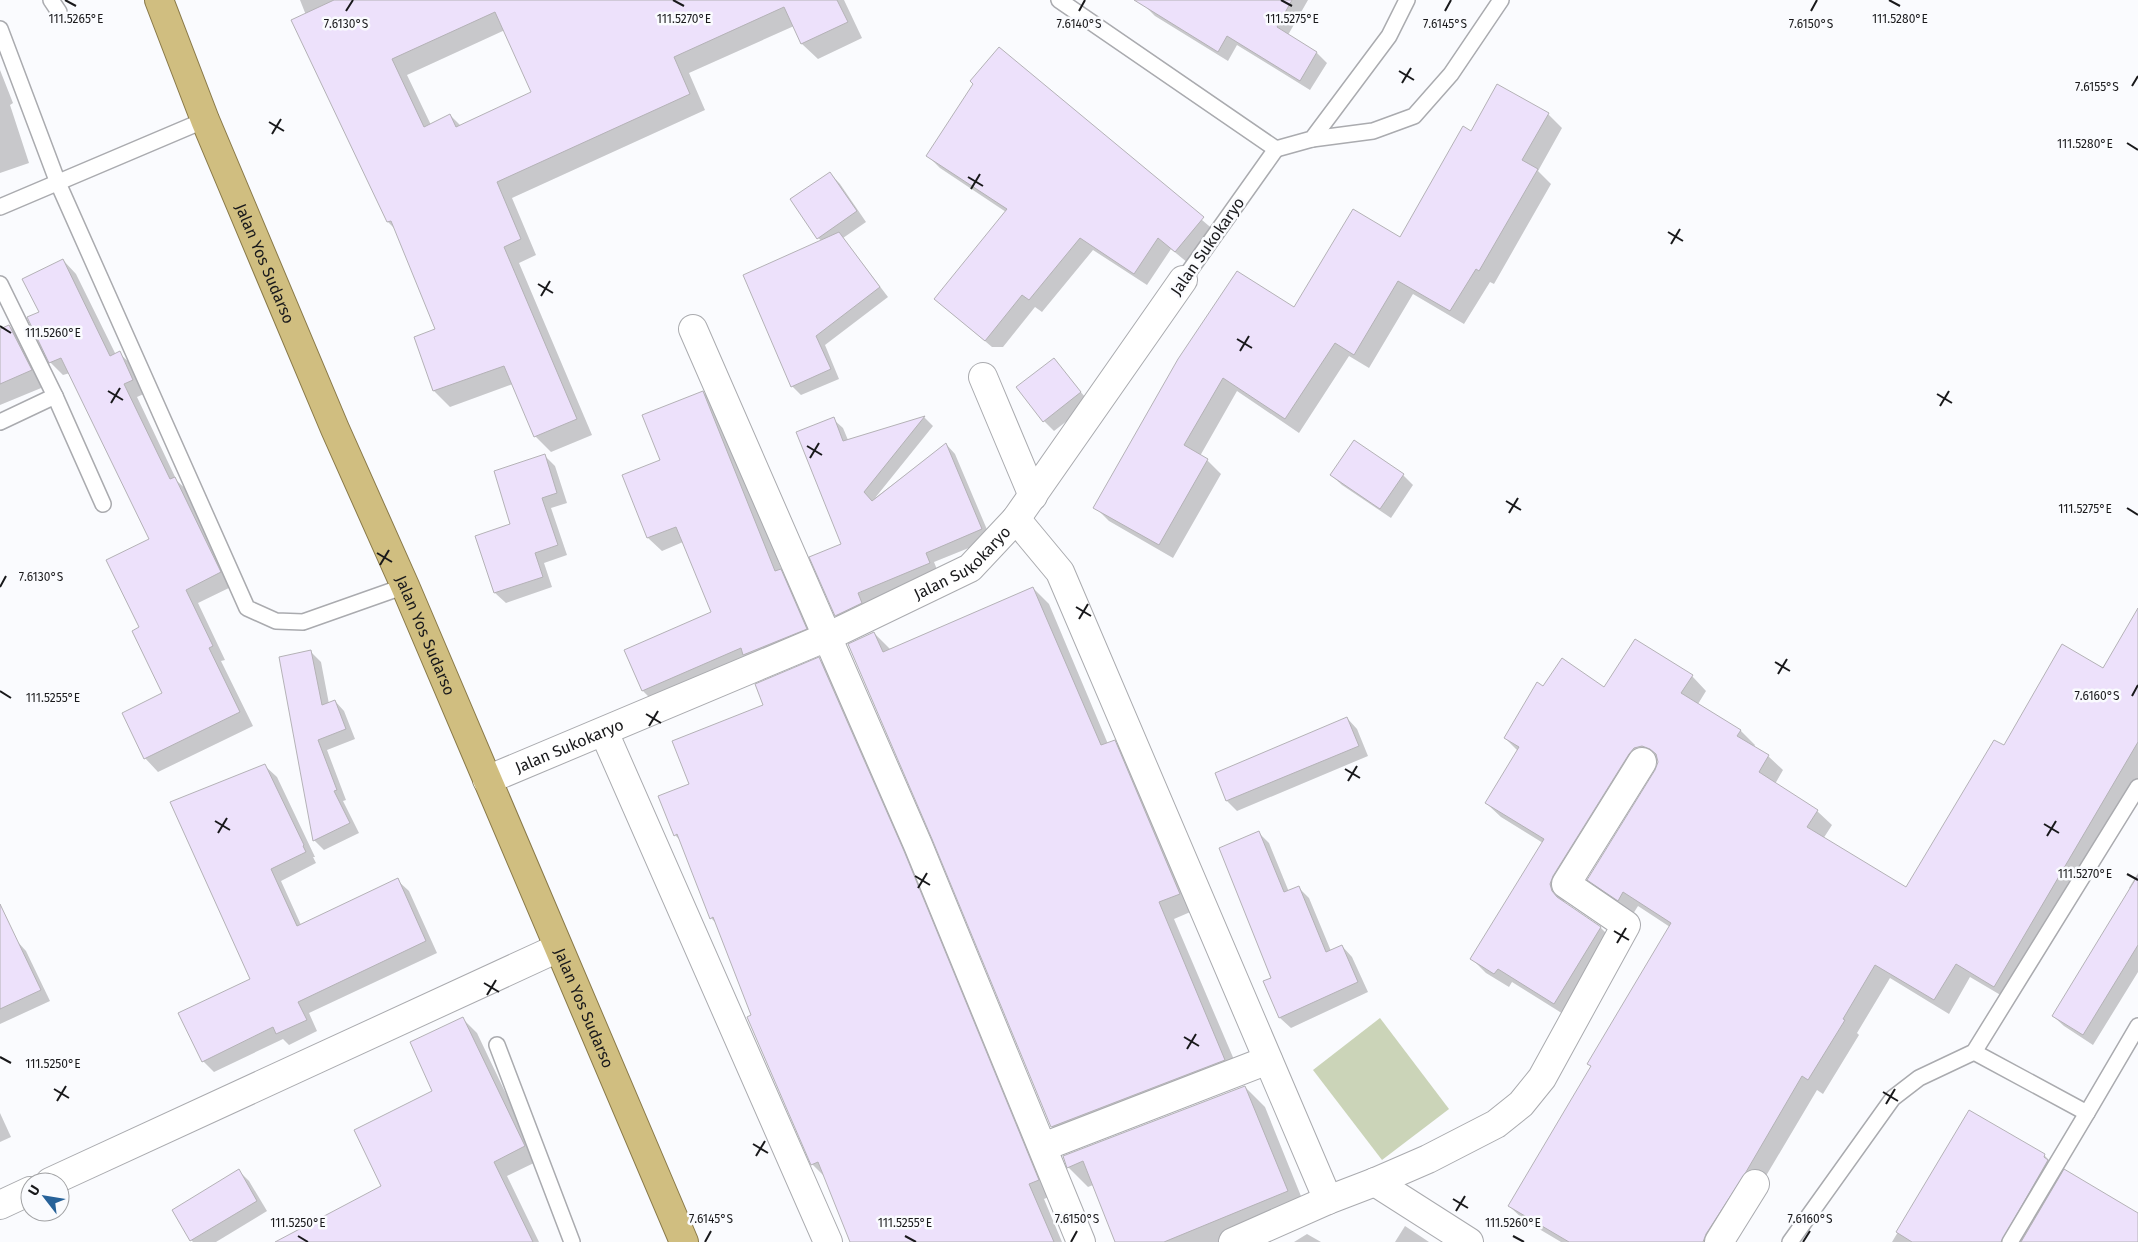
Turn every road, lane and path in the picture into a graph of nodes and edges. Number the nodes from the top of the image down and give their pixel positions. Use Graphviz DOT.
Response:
graph roads {
  1 [pos="159,0"];
  2 [pos="1059,0"];
  3 [pos="1406,0"];
  4 [pos="1501,0"];
  5 [pos="0,29"];
  6 [pos="205,120"];
  7 [pos="1312,139"];
  8 [pos="1276,149"];
  9 [pos="58,183"];
  10 [pos="0,207"];
  11 [pos="1184,280"];
  12 [pos="0,284"];
  13 [pos="694,329"];
  14 [pos="983,377"];
  15 [pos="56,396"];
  16 [pos="0,422"];
  17 [pos="1033,496"];
  18 [pos="103,504"];
  19 [pos="1016,520"];
  20 [pos="405,586"];
  21 [pos="827,637"];
  22 [pos="604,732"];
  23 [pos="1642,762"];
  24 [pos="487,780"];
  25 [pos="2138,787"];
  26 [pos="558,948"];
  27 [pos="2138,1026"];
  28 [pos="497,1045"];
  29 [pos="1974,1052"];
  30 [pos="1268,1060"];
  31 [pos="2087,1113"];
  32 [pos="1043,1147"];
  33 [pos="70,1173"];
  34 [pos="1375,1182"];
  35 [pos="1755,1184"];
  36 [pos="20,1196"];
  37 [pos="1328,1200"];
  38 [pos="0,1205"];
  39 [pos="572,1242"];
  40 [pos="684,1242"];
  41 [pos="828,1242"];
  42 [pos="1081,1242"];
  43 [pos="1234,1242"];
  44 [pos="1469,1242"];
  45 [pos="1718,1242"];
  46 [pos="1790,1242"];
  47 [pos="2010,1242"];
  1 -- 6 [label="highway, Jalan Yos Sudarso"];
  2 -- 8 [label="lane"];
  3 -- 7 [label="lane"];
  4 -- 7 [label="lane"];
  5 -- 9 [label="lane"];
  6 -- 9 [label="lane"];
  6 -- 20 [label="highway, Jalan Yos Sudarso"];
  7 -- 8 [label="lane"];
  8 -- 11 [label="lane, Jalan Sukokaryo"];
  9 -- 10 [label="lane"];
  9 -- 20 [label="lane"];
  11 -- 17 [label="street, Jalan Sukokaryo"];
  12 -- 15 [label="lane"];
  13 -- 21 [label="street"];
  14 -- 17 [label="street"];
  15 -- 16 [label="lane"];
  15 -- 18 [label="lane"];
  17 -- 19 [label="street, Jalan Sukokaryo"];
  19 -- 21 [label="street, Jalan Sukokaryo"];
  19 -- 30 [label="street"];
  20 -- 24 [label="highway, Jalan Yos Sudarso"];
  21 -- 22 [label="street, Jalan Sukokaryo"];
  21 -- 32 [label="street"];
  22 -- 24 [label="street, Jalan Sukokaryo"];
  22 -- 41 [label="street"];
  23 -- 34 [label="street"];
  24 -- 26 [label="highway, Jalan Yos Sudarso"];
  25 -- 29 [label="lane"];
  26 -- 33 [label="street"];
  26 -- 40 [label="highway, Jalan Yos Sudarso"];
  27 -- 31 [label="lane"];
  28 -- 39 [label="lane"];
  29 -- 31 [label="lane"];
  29 -- 46 [label="lane"];
  30 -- 32 [label="street"];
  30 -- 37 [label="street"];
  31 -- 47 [label="lane"];
  32 -- 42 [label="street"];
  34 -- 37 [label="street"];
  34 -- 44 [label="street"];
  35 -- 45 [label="street"];
  36 -- 38 [label="street"];
  37 -- 43 [label="street"];
}
